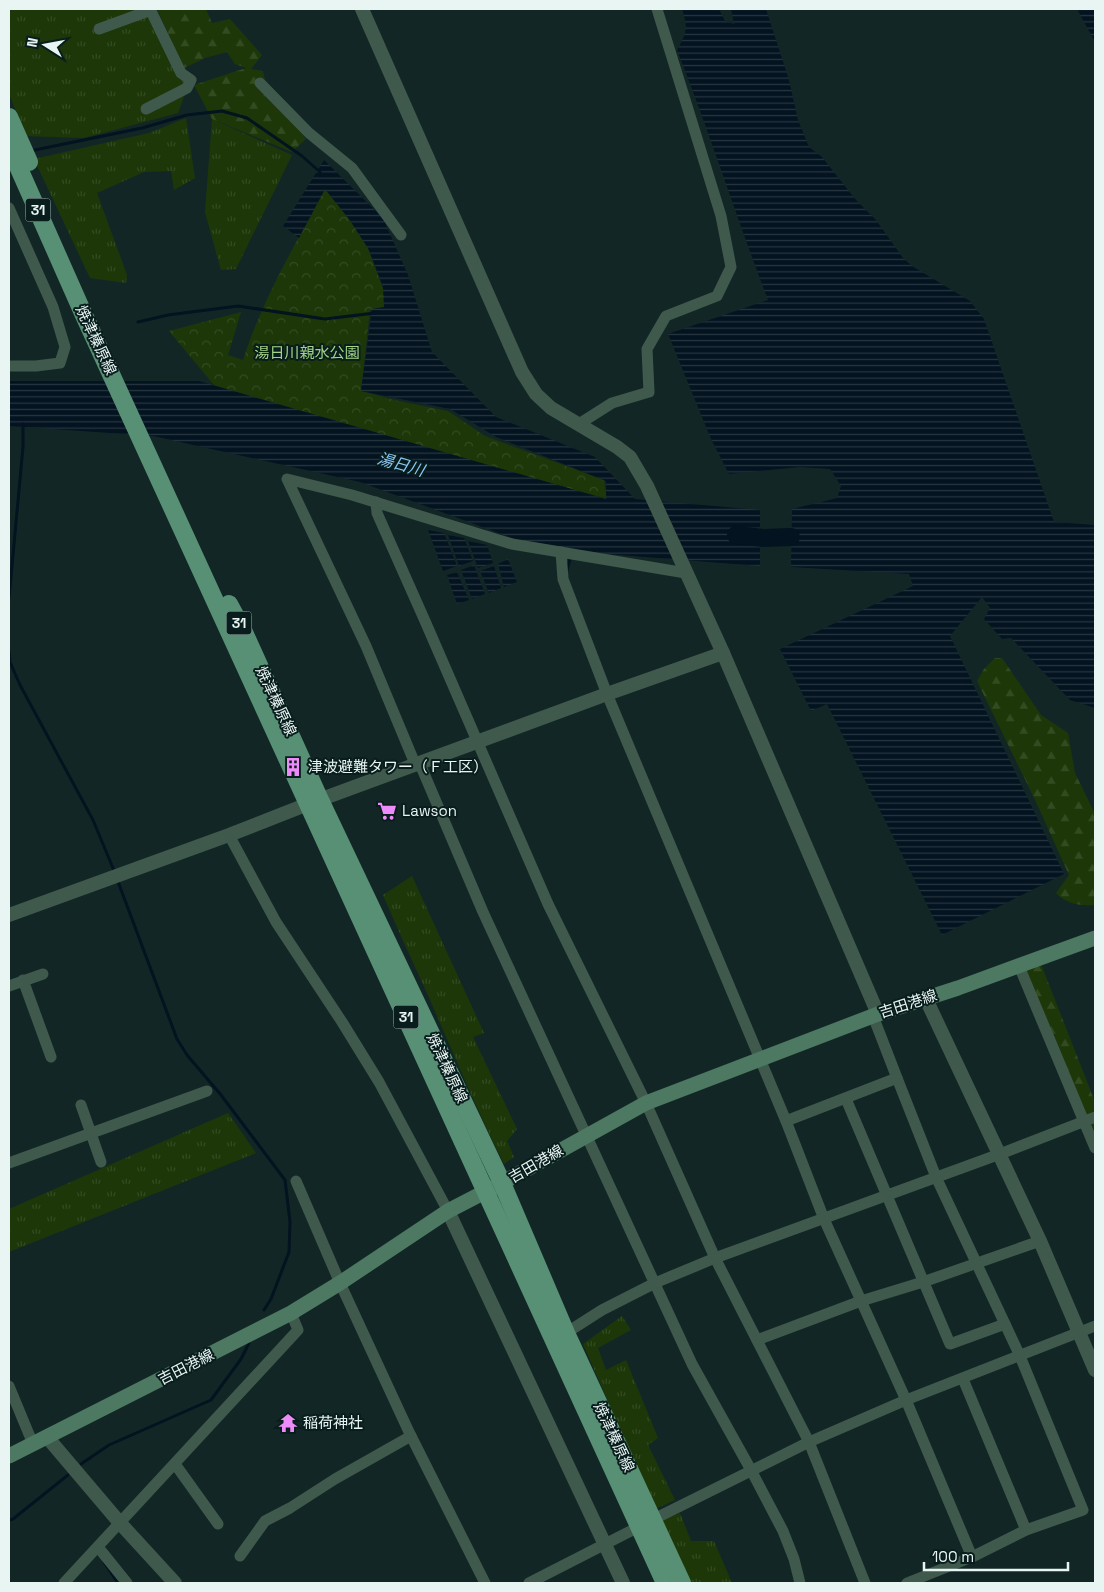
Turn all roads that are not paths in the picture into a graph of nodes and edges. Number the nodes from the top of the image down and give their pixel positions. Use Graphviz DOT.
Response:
graph roads {
  1 [pos="150,9"];
  2 [pos="362,9"];
  3 [pos="657,9"];
  4 [pos="100,29"];
  5 [pos="260,84"];
  6 [pos="146,109"];
  7 [pos="11,132"];
  8 [pos="9,208"];
  9 [pos="401,235"];
  10 [pos="9,366"];
  11 [pos="579,424"];
  12 [pos="376,502"];
  13 [pos="561,552"];
  14 [pos="685,571"];
  15 [pos="724,653"];
  16 [pos="607,694"];
  17 [pos="477,742"];
  18 [pos="418,765"];
  19 [pos="314,802"];
  20 [pos="229,835"];
  21 [pos="9,915"];
  22 [pos="1095,940"];
  23 [pos="1019,966"];
  24 [pos="43,974"];
  25 [pos="23,980"];
  26 [pos="9,986"];
  27 [pos="926,999"];
  28 [pos="875,1015"];
  29 [pos="51,1057"];
  30 [pos="759,1061"];
  31 [pos="897,1078"];
  32 [pos="207,1091"];
  33 [pos="846,1099"];
  34 [pos="81,1104"];
  35 [pos="646,1104"];
  36 [pos="1090,1119"];
  37 [pos="786,1121"];
  38 [pos="91,1133"];
  39 [pos="587,1135"];
  40 [pos="1095,1148"];
  41 [pos="1000,1154"];
  42 [pos="101,1162"];
  43 [pos="9,1163"];
  44 [pos="936,1177"];
  45 [pos="296,1181"];
  46 [pos="494,1187"];
  47 [pos="888,1194"];
  48 [pos="448,1211"];
  49 [pos="824,1219"];
  50 [pos="1040,1240"];
  51 [pos="714,1258"];
  52 [pos="976,1263"];
  53 [pos="924,1282"];
  54 [pos="340,1283"];
  55 [pos="655,1283"];
  56 [pos="861,1301"];
  57 [pos="290,1313"];
  58 [pos="1005,1324"];
  59 [pos="1095,1326"];
  60 [pos="1080,1332"];
  61 [pos="566,1333"];
  62 [pos="756,1340"];
  63 [pos="1020,1356"];
  64 [pos="1095,1370"];
  65 [pos="964,1379"];
  66 [pos="9,1386"];
  67 [pos="906,1400"];
  68 [pos="411,1436"];
  69 [pos="40,1441"];
  70 [pos="809,1442"];
  71 [pos="9,1456"];
  72 [pos="175,1464"];
  73 [pos="751,1470"];
  74 [pos="120,1523"];
  75 [pos="645,1523"];
  76 [pos="218,1524"];
  77 [pos="1026,1530"];
  78 [pos="605,1544"];
  79 [pos="98,1547"];
  80 [pos="240,1556"];
  81 [pos="972,1557"];
  82 [pos="64,1583"];
  83 [pos="127,1583"];
  84 [pos="175,1583"];
  85 [pos="485,1583"];
  86 [pos="529,1583"];
  87 [pos="623,1583"];
  88 [pos="665,1583"];
  89 [pos="682,1583"];
  90 [pos="800,1583"];
  91 [pos="865,1583"];
  92 [pos="907,1583"];
  1 -- 4 [label="street"];
  1 -- 6 [label="street"];
  2 -- 11 [label="street"];
  3 -- 11 [label="street"];
  5 -- 9 [label="street"];
  7 -- 19 [label="main road, 焼津榛原線 / 31"];
  8 -- 10 [label="street"];
  11 -- 14 [label="street"];
  12 -- 13 [label="street"];
  12 -- 17 [label="street"];
  12 -- 18 [label="street"];
  13 -- 14 [label="street"];
  13 -- 16 [label="street"];
  14 -- 15 [label="street"];
  15 -- 16 [label="street"];
  15 -- 28 [label="street"];
  16 -- 17 [label="street"];
  16 -- 30 [label="street"];
  17 -- 18 [label="street"];
  17 -- 35 [label="street"];
  18 -- 19 [label="street"];
  18 -- 39 [label="street"];
  19 -- 20 [label="street"];
  19 -- 46 [label="main road, 焼津榛原線 / 31"];
  20 -- 21 [label="street"];
  20 -- 48 [label="street"];
  22 -- 23 [label="main road, 吉田港線"];
  23 -- 27 [label="main road, 吉田港線"];
  23 -- 36 [label="street"];
  24 -- 25 [label="street"];
  25 -- 26 [label="street"];
  25 -- 29 [label="street"];
  27 -- 28 [label="main road, 吉田港線"];
  27 -- 41 [label="street"];
  28 -- 30 [label="main road, 吉田港線"];
  28 -- 31 [label="street"];
  30 -- 35 [label="main road, 吉田港線"];
  30 -- 37 [label="street"];
  31 -- 33 [label="street"];
  31 -- 44 [label="street"];
  32 -- 38 [label="street"];
  33 -- 37 [label="street"];
  33 -- 47 [label="street"];
  34 -- 38 [label="street"];
  35 -- 39 [label="main road, 吉田港線"];
  35 -- 51 [label="street"];
  36 -- 40 [label="street"];
  36 -- 41 [label="street"];
  37 -- 49 [label="street"];
  38 -- 42 [label="street"];
  38 -- 43 [label="street"];
  39 -- 46 [label="main road, 吉田港線"];
  39 -- 55 [label="street"];
  41 -- 44 [label="street"];
  41 -- 50 [label="street"];
  44 -- 47 [label="street"];
  44 -- 52 [label="street"];
  45 -- 54 [label="street"];
  46 -- 48 [label="main road, 吉田港線"];
  46 -- 61 [label="main road, 焼津榛原線 / 31"];
  46 -- 75 [label="main road, 焼津榛原線 / 31"];
  47 -- 49 [label="street"];
  47 -- 53 [label="street"];
  48 -- 54 [label="main road, 吉田港線"];
  48 -- 78 [label="street"];
  49 -- 51 [label="street"];
  49 -- 56 [label="street"];
  50 -- 52 [label="street"];
  50 -- 60 [label="street"];
  51 -- 55 [label="street"];
  51 -- 62 [label="street"];
  52 -- 53 [label="street"];
  52 -- 58 [label="street"];
  53 -- 56 [label="street"];
  53 -- 58 [label="street"];
  54 -- 57 [label="main road, 吉田港線"];
  54 -- 68 [label="street"];
  55 -- 61 [label="street"];
  55 -- 73 [label="street"];
  56 -- 62 [label="street"];
  56 -- 67 [label="street"];
  57 -- 69 [label="main road, 吉田港線"];
  57 -- 72 [label="street"];
  58 -- 63 [label="street"];
  59 -- 60 [label="street"];
  60 -- 63 [label="street"];
  60 -- 64 [label="street"];
  61 -- 75 [label="main road, 焼津榛原線 / 31"];
  62 -- 70 [label="street"];
  63 -- 65 [label="street"];
  63 -- 77 [label="street"];
  65 -- 67 [label="street"];
  65 -- 77 [label="street"];
  66 -- 69 [label="street"];
  67 -- 70 [label="street"];
  67 -- 81 [label="street"];
  68 -- 80 [label="street"];
  68 -- 85 [label="street"];
  69 -- 71 [label="main road, 吉田港線"];
  69 -- 74 [label="street"];
  70 -- 73 [label="street"];
  70 -- 91 [label="street"];
  72 -- 74 [label="street"];
  72 -- 76 [label="street"];
  73 -- 75 [label="street"];
  73 -- 90 [label="street"];
  74 -- 79 [label="street"];
  74 -- 84 [label="street"];
  75 -- 78 [label="street"];
  75 -- 88 [label="main road, 焼津榛原線 / 31"];
  75 -- 89 [label="main road, 焼津榛原線 / 31"];
  77 -- 81 [label="street"];
  78 -- 86 [label="street"];
  78 -- 87 [label="street"];
  79 -- 82 [label="street"];
  79 -- 83 [label="street"];
  81 -- 92 [label="street"];
}
